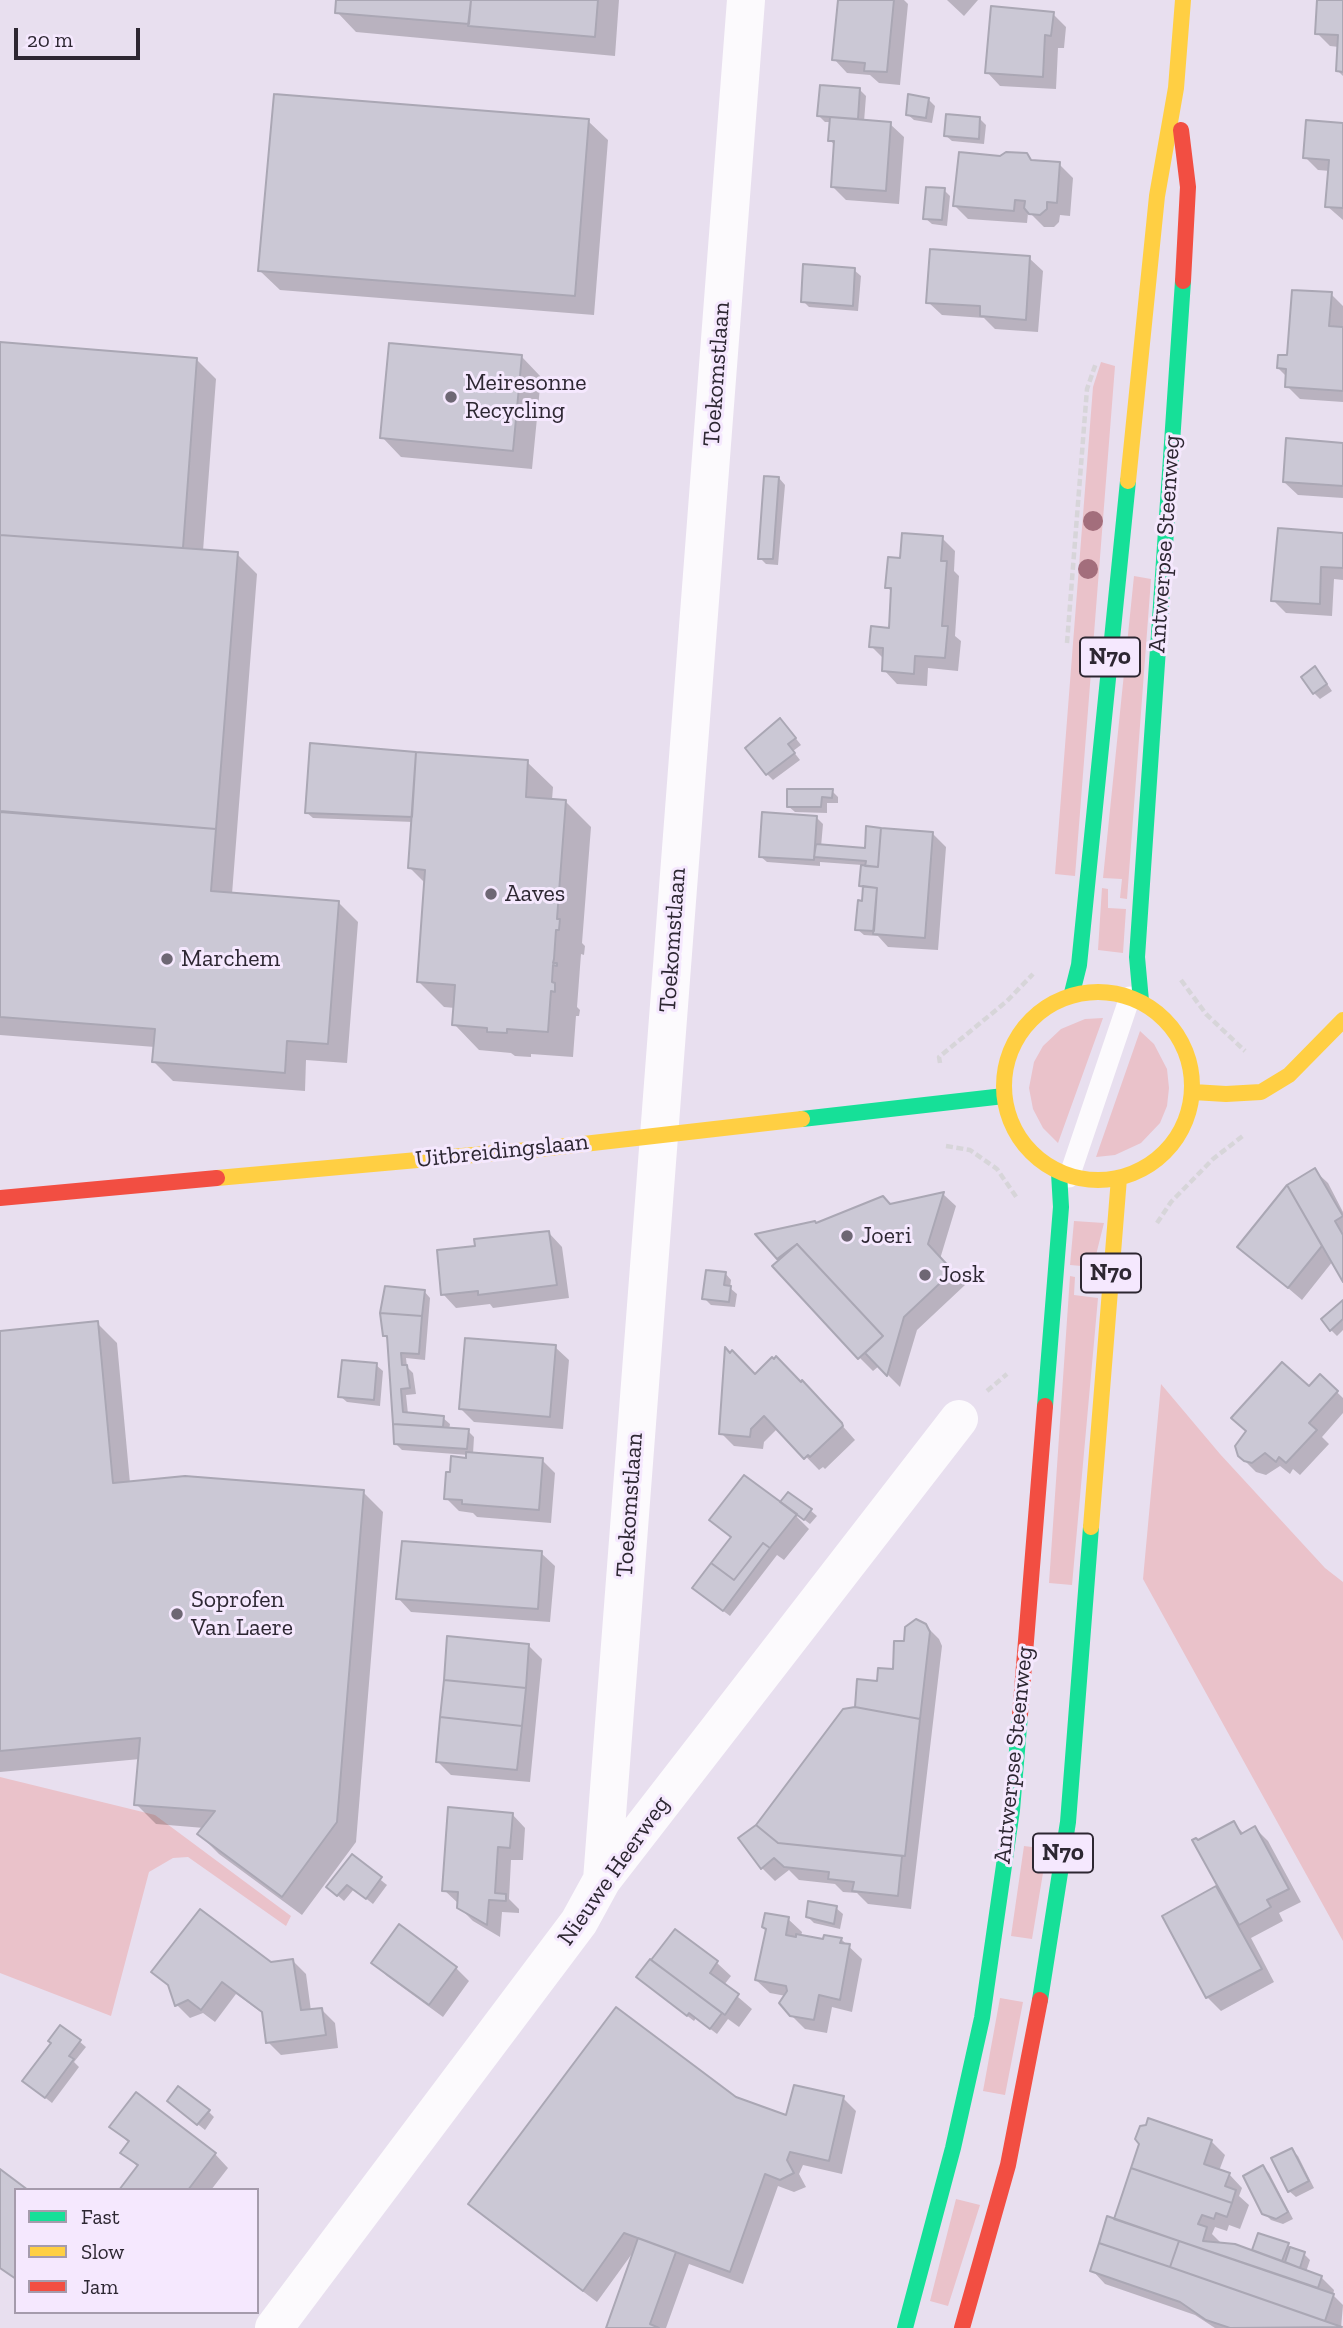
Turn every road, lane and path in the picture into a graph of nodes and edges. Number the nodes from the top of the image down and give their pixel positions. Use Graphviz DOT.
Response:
graph roads {
  1 [pos="746,0"];
  2 [pos="1183,0"];
  3 [pos="1177,88"];
  4 [pos="1087,389"];
  5 [pos="1067,648"];
  6 [pos="1037,965"];
  7 [pos="1072,993"];
  8 [pos="1136,999"];
  9 [pos="1343,1020"];
  10 [pos="1193,1092"];
  11 [pos="1004,1097"];
  12 [pos="941,1103"];
  13 [pos="658,1135"];
  14 [pos="1064,1175"];
  15 [pos="1119,1178"];
  16 [pos="0,1198"];
  17 [pos="1020,1210"];
  18 [pos="959,1419"];
  19 [pos="602,1880"];
  20 [pos="274,2328"];
  21 [pos="905,2328"];
  22 [pos="962,2328"];
  1 -- 13 [label="street, Toekomstlaan"];
  2 -- 3 [label="main road, Antwerpse Steenweg / N70"];
  3 -- 7 [label="main road, Antwerpse Steenweg / N70"];
  3 -- 8 [label="main road, Antwerpse Steenweg / N70"];
  4 -- 5 [label="path"];
  6 -- 12 [label="path"];
  7 -- 8 [label="main road"];
  7 -- 11 [label="main road"];
  8 -- 10 [label="main road"];
  8 -- 14 [label="lane"];
  9 -- 10 [label="main road"];
  10 -- 15 [label="main road"];
  11 -- 12 [label="main road, Uitbreidingslaan"];
  11 -- 14 [label="main road"];
  12 -- 13 [label="main road, Uitbreidingslaan"];
  12 -- 17 [label="path"];
  13 -- 16 [label="main road, Uitbreidingslaan"];
  13 -- 19 [label="street, Toekomstlaan"];
  14 -- 15 [label="main road"];
  14 -- 21 [label="main road, Antwerpse Steenweg / N70"];
  15 -- 22 [label="main road, N70"];
  18 -- 19 [label="street, Nieuwe Heerweg"];
  19 -- 20 [label="street, Nieuwe Heerweg"];
}
